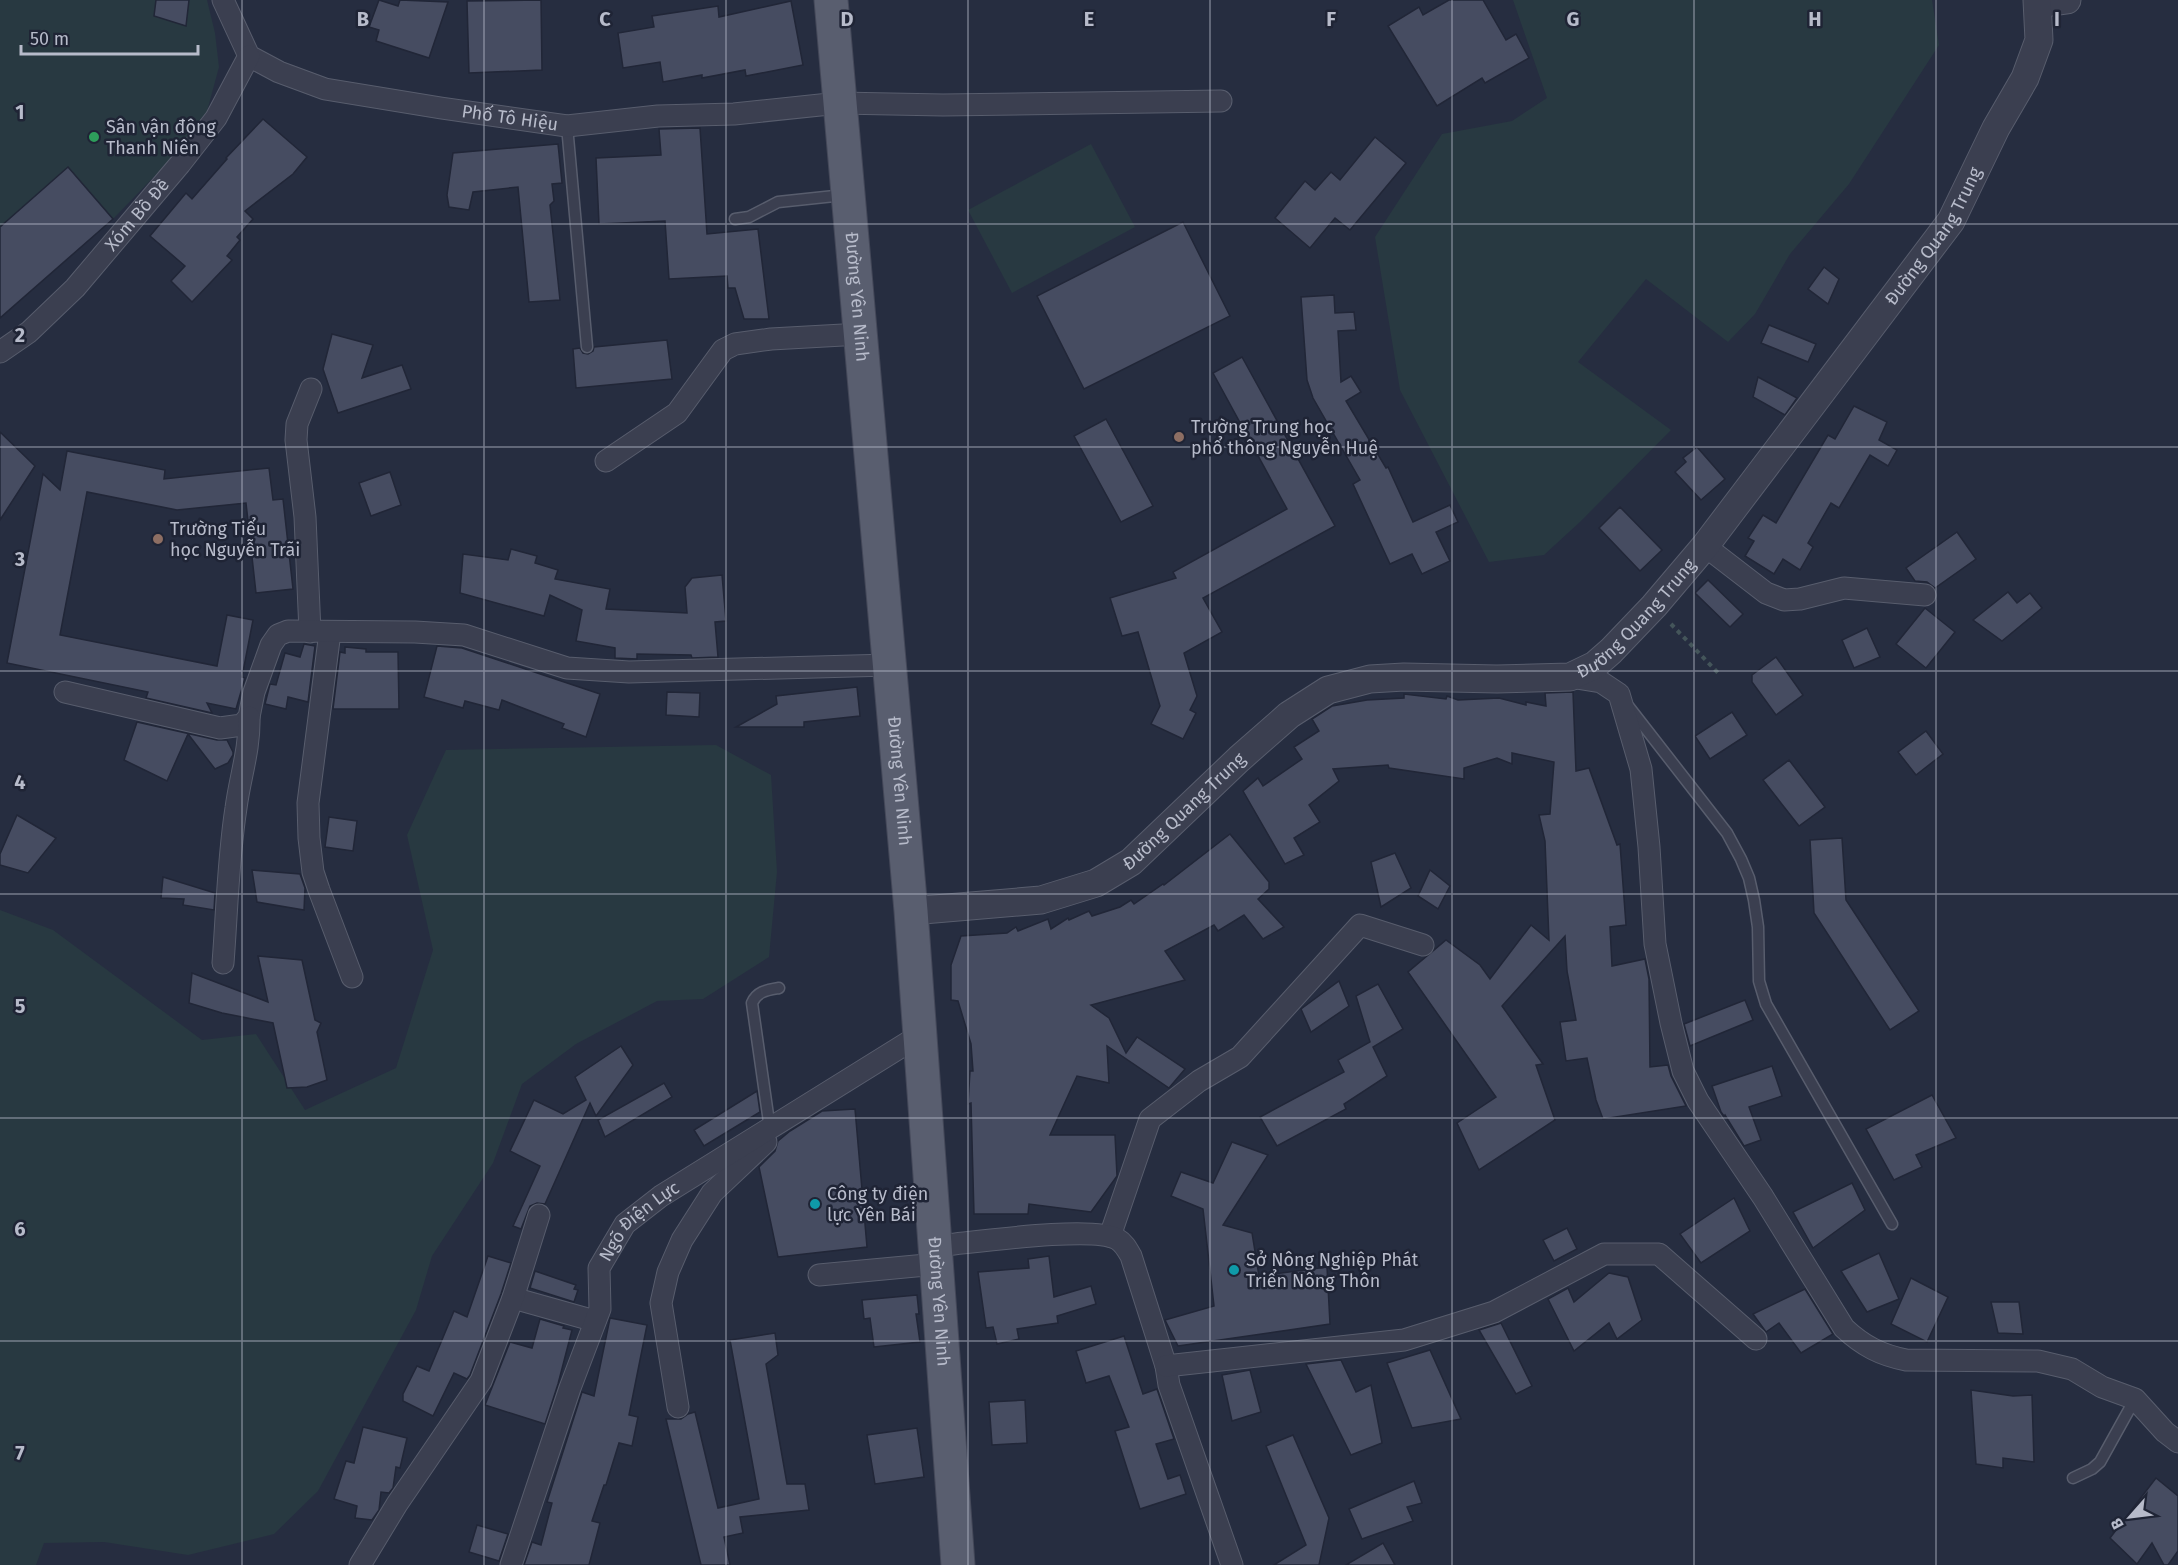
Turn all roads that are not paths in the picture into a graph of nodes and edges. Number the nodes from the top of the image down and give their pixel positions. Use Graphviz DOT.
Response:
graph roads {
  1 [pos="223,0"];
  2 [pos="831,0"];
  3 [pos="2067,0"];
  4 [pos="2037,2"];
  5 [pos="249,56"];
  6 [pos="1221,101"];
  7 [pos="839,103"];
  8 [pos="567,126"];
  9 [pos="848,195"];
  10 [pos="735,219"];
  11 [pos="861,334"];
  12 [pos="586,347"];
  13 [pos="0,352"];
  14 [pos="311,389"];
  15 [pos="606,461"];
  16 [pos="1705,546"];
  17 [pos="1925,595"];
  18 [pos="320,632"];
  19 [pos="889,665"];
  20 [pos="1570,677"];
  21 [pos="65,692"];
  22 [pos="1618,694"];
  23 [pos="249,717"];
  24 [pos="912,911"];
  25 [pos="1423,945"];
  26 [pos="223,963"];
  27 [pos="352,977"];
  28 [pos="779,988"];
  29 [pos="920,1035"];
  30 [pos="799,1111"];
  31 [pos="770,1129"];
  32 [pos="539,1215"];
  33 [pos="1892,1224"];
  34 [pos="1110,1236"];
  35 [pos="936,1255"];
  36 [pos="819,1275"];
  37 [pos="513,1298"];
  38 [pos="595,1322"];
  39 [pos="1756,1339"];
  40 [pos="1166,1366"];
  41 [pos="2134,1399"];
  42 [pos="678,1407"];
  43 [pos="2178,1442"];
  44 [pos="2073,1478"];
  45 [pos="360,1565"];
  46 [pos="511,1565"];
  47 [pos="958,1565"];
  48 [pos="1232,1565"];
  1 -- 5 [label="street"];
  2 -- 7 [label="main road, Đường Yên Ninh"];
  3 -- 4 [label="street"];
  4 -- 16 [label="street, Đường Quang Trung"];
  5 -- 8 [label="street, Phố Tô Hiệu"];
  5 -- 13 [label="street, Xóm Bồ Đề"];
  6 -- 7 [label="street, Phố Tô Hiệu"];
  7 -- 8 [label="street, Phố Tô Hiệu"];
  7 -- 9 [label="main road, Đường Yên Ninh"];
  8 -- 12 [label="lane"];
  9 -- 10 [label="lane"];
  9 -- 11 [label="main road, Đường Yên Ninh"];
  11 -- 15 [label="street"];
  11 -- 19 [label="main road, Đường Yên Ninh"];
  14 -- 18 [label="street"];
  16 -- 17 [label="street"];
  16 -- 20 [label="street, Đường Quang Trung"];
  18 -- 19 [label="street"];
  18 -- 23 [label="street"];
  18 -- 27 [label="street"];
  19 -- 24 [label="main road, Đường Yên Ninh"];
  20 -- 22 [label="street"];
  20 -- 24 [label="street, Đường Quang Trung"];
  21 -- 23 [label="street"];
  22 -- 33 [label="lane"];
  22 -- 41 [label="street"];
  23 -- 26 [label="street"];
  24 -- 29 [label="main road, Đường Yên Ninh"];
  25 -- 34 [label="street"];
  28 -- 31 [label="lane"];
  29 -- 30 [label="street, Ngõ Điện Lực"];
  29 -- 35 [label="main road, Đường Yên Ninh"];
  30 -- 31 [label="street, Ngõ Điện Lực"];
  30 -- 42 [label="street"];
  31 -- 38 [label="street, Ngõ Điện Lực"];
  32 -- 37 [label="street"];
  34 -- 35 [label="street"];
  34 -- 40 [label="street"];
  35 -- 36 [label="street"];
  35 -- 47 [label="main road, Đường Yên Ninh"];
  37 -- 38 [label="street"];
  37 -- 45 [label="street"];
  38 -- 46 [label="street, Ngõ Điện Lực"];
  39 -- 40 [label="street"];
  40 -- 48 [label="street"];
  41 -- 43 [label="street"];
  41 -- 44 [label="lane"];
}
